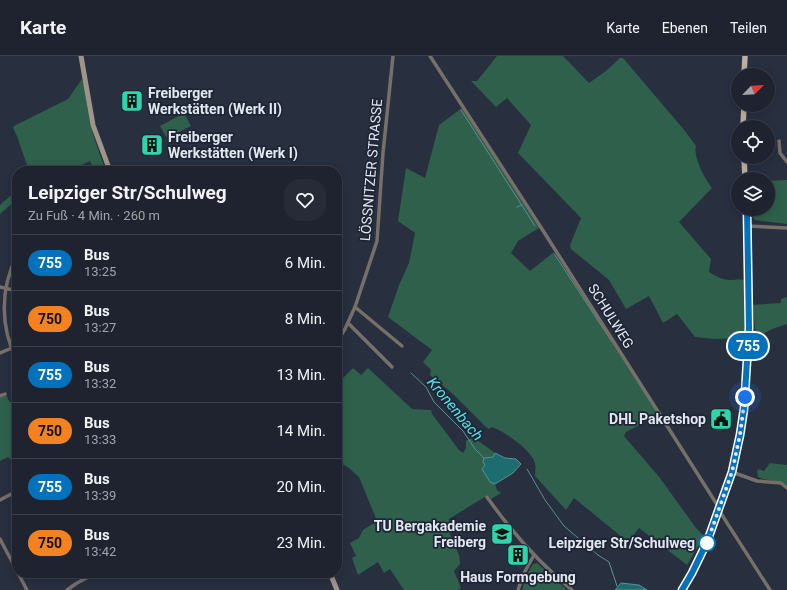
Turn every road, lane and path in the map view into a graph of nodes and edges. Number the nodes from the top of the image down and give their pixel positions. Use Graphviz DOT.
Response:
graph roads {
  1 [pos="81,56"];
  2 [pos="393,56"];
  3 [pos="430,56"];
  4 [pos="745,56"];
  5 [pos="744,68"];
  6 [pos="779,141"];
  7 [pos="787,162"];
  8 [pos="108,166"];
  9 [pos="747,216"];
  10 [pos="748,226"];
  11 [pos="787,228"];
  12 [pos="12,268"];
  13 [pos="0,288"];
  14 [pos="6,288"];
  15 [pos="12,290"];
  16 [pos="355,307"];
  17 [pos="348,323"];
  18 [pos="342,333"];
  19 [pos="402,346"];
  20 [pos="10,349"];
  21 [pos="12,352"];
  22 [pos="0,353"];
  23 [pos="392,367"];
  24 [pos="5,394"];
  25 [pos="0,396"];
  26 [pos="732,472"];
  27 [pos="787,488"];
  28 [pos="12,494"];
  29 [pos="487,496"];
  30 [pos="0,500"];
  31 [pos="718,508"];
  32 [pos="0,539"];
  33 [pos="534,555"];
  34 [pos="12,562"];
  35 [pos="20,578"];
  36 [pos="86,578"];
  37 [pos="332,578"];
  38 [pos="27,590"];
  39 [pos="67,590"];
  40 [pos="337,590"];
  41 [pos="518,590"];
  42 [pos="572,590"];
  43 [pos="682,590"];
  44 [pos="770,590"];
  1 -- 8 [label="main road"];
  2 -- 16 [label="street, LÖSSNITZER STRASSE"];
  3 -- 31 [label="street, SCHULWEG"];
  4 -- 5 [label="main road"];
  6 -- 7 [label="street"];
  9 -- 10 [label="main road"];
  10 -- 11 [label="street"];
  10 -- 26 [label="main road"];
  12 -- 14 [label="street"];
  13 -- 14 [label="street"];
  14 -- 15 [label="street"];
  14 -- 20 [label="street"];
  16 -- 17 [label="street, LÖSSNITZER STRASSE"];
  16 -- 19 [label="street"];
  17 -- 18 [label="street, LÖSSNITZER STRASSE"];
  17 -- 23 [label="street"];
  20 -- 21 [label="street"];
  20 -- 22 [label="street"];
  24 -- 25 [label="street"];
  26 -- 27 [label="street"];
  26 -- 31 [label="main road"];
  28 -- 30 [label="street"];
  29 -- 33 [label="street"];
  31 -- 43 [label="main road"];
  31 -- 44 [label="street, SCHULWEG"];
  32 -- 34 [label="street"];
  33 -- 41 [label="street"];
  33 -- 42 [label="street"];
  35 -- 38 [label="street"];
  36 -- 39 [label="street"];
  37 -- 40 [label="main road"];
}
